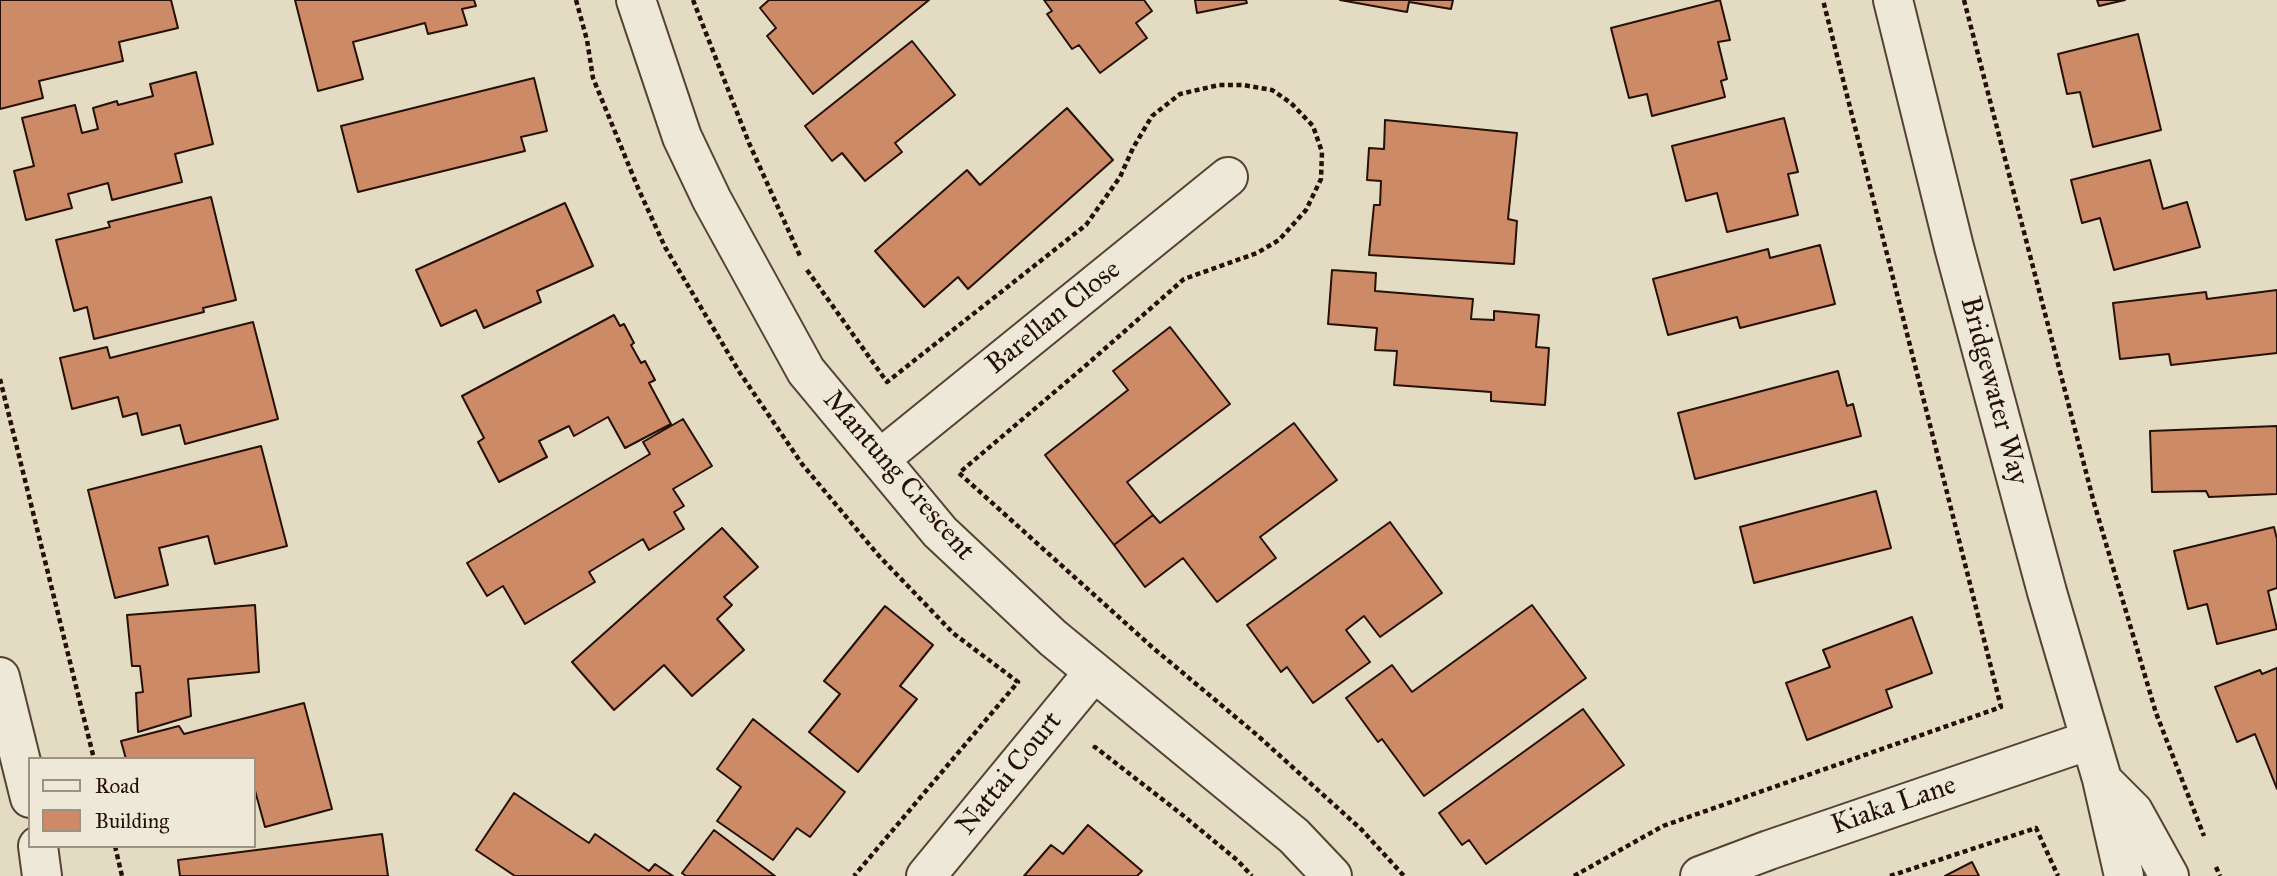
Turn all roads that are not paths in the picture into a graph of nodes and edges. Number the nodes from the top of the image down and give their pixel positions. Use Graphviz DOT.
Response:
graph roads {
  1 [pos="636,0"];
  2 [pos="1894,0"];
  3 [pos="1228,177"];
  4 [pos="881,458"];
  5 [pos="1094,672"];
  6 [pos="0,677"];
  7 [pos="2090,740"];
  8 [pos="2102,779"];
  9 [pos="28,790"];
  10 [pos="38,848"];
  11 [pos="42,876"];
  12 [pos="926,876"];
  13 [pos="1332,876"];
  14 [pos="1700,876"];
  15 [pos="2124,876"];
  16 [pos="2169,876"];
  1 -- 4 [label="street, Mantung Crescent"];
  2 -- 7 [label="street, Bridgewater Way"];
  3 -- 4 [label="street, Barellan Close"];
  4 -- 5 [label="street, Mantung Crescent"];
  5 -- 12 [label="street, Nattai Court"];
  5 -- 13 [label="street, Mantung Crescent"];
  6 -- 9 [label="street"];
  7 -- 8 [label="street, Bridgewater Way"];
  7 -- 14 [label="street, Kiaka Lane"];
  8 -- 15 [label="street, Bridgewater Way"];
  8 -- 16 [label="street, Bridgewater Way"];
  10 -- 11 [label="street"];
}
